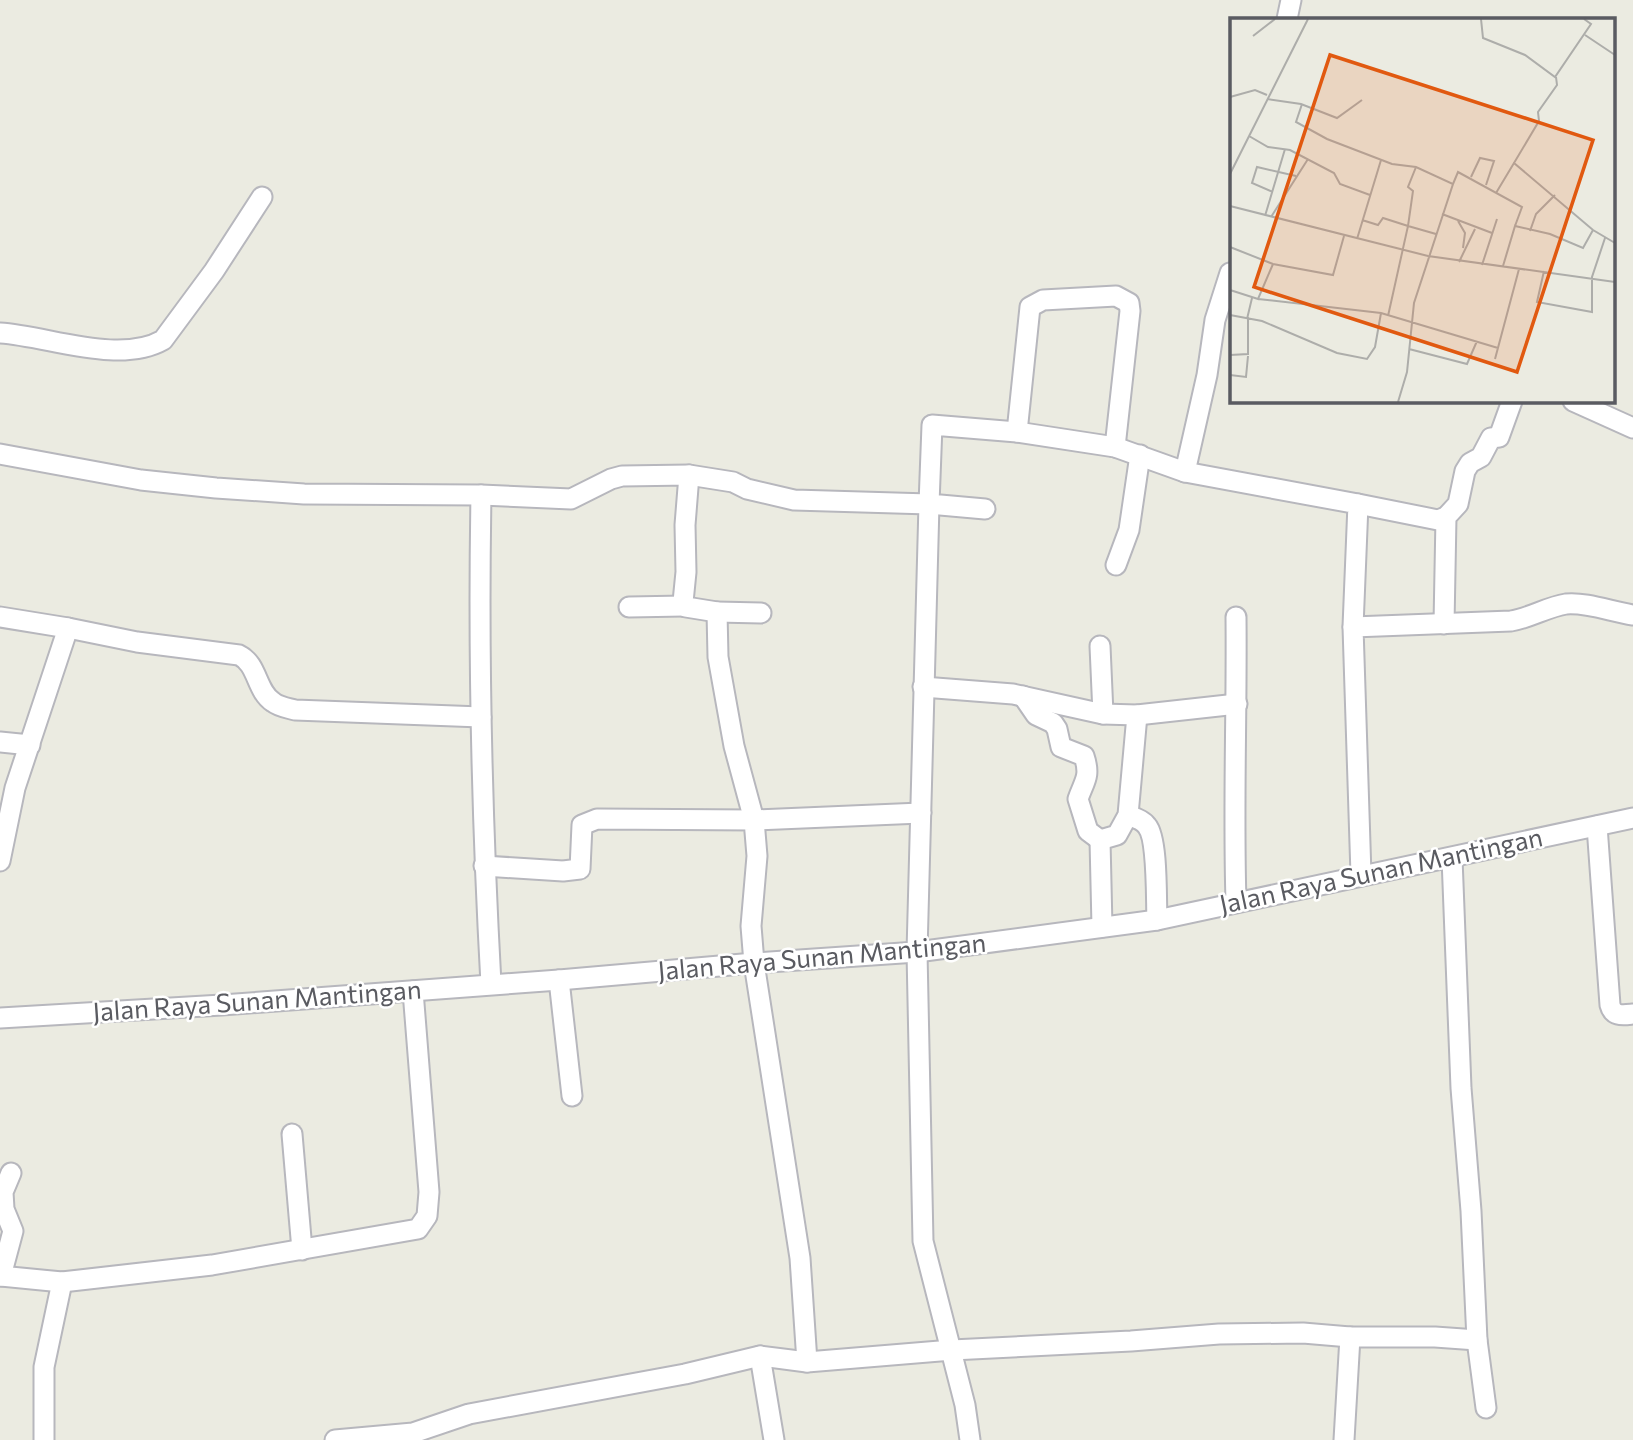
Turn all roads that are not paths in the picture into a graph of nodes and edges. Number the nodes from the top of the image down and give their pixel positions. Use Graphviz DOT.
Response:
graph roads {
  1 [pos="1291,0"];
  2 [pos="1287,18"];
  3 [pos="262,197"];
  4 [pos="1230,272"];
  5 [pos="0,332"];
  6 [pos="1512,402"];
  7 [pos="1575,402"];
  8 [pos="1633,428"];
  9 [pos="1017,432"];
  10 [pos="1115,447"];
  11 [pos="0,454"];
  12 [pos="1140,455"];
  13 [pos="1185,472"];
  14 [pos="689,475"];
  15 [pos="481,495"];
  16 [pos="929,503"];
  17 [pos="1358,504"];
  18 [pos="985,509"];
  19 [pos="1447,516"];
  20 [pos="1116,565"];
  21 [pos="684,606"];
  22 [pos="629,607"];
  23 [pos="718,612"];
  24 [pos="761,613"];
  25 [pos="1633,615"];
  26 [pos="0,617"];
  27 [pos="1236,617"];
  28 [pos="1444,624"];
  29 [pos="1353,626"];
  30 [pos="68,628"];
  31 [pos="1100,646"];
  32 [pos="923,687"];
  33 [pos="1023,696"];
  34 [pos="1237,704"];
  35 [pos="1103,714"];
  36 [pos="1137,715"];
  37 [pos="481,717"];
  38 [pos="0,742"];
  39 [pos="30,745"];
  40 [pos="921,813"];
  41 [pos="1128,815"];
  42 [pos="1633,818"];
  43 [pos="754,820"];
  44 [pos="1597,826"];
  45 [pos="1100,840"];
  46 [pos="1452,858"];
  47 [pos="0,861"];
  48 [pos="484,866"];
  49 [pos="1361,875"];
  50 [pos="1236,901"];
  51 [pos="1157,920"];
  52 [pos="1102,927"];
  53 [pos="917,952"];
  54 [pos="754,963"];
  55 [pos="559,980"];
  56 [pos="491,984"];
  57 [pos="413,991"];
  58 [pos="1633,1014"];
  59 [pos="0,1018"];
  60 [pos="572,1096"];
  61 [pos="292,1134"];
  62 [pos="11,1174"];
  63 [pos="302,1250"];
  64 [pos="1,1276"];
  65 [pos="62,1282"];
  66 [pos="1350,1337"];
  67 [pos="1477,1340"];
  68 [pos="952,1350"];
  69 [pos="760,1356"];
  70 [pos="807,1362"];
  71 [pos="1486,1408"];
  72 [pos="44,1440"];
  73 [pos="335,1440"];
  74 [pos="774,1440"];
  75 [pos="970,1440"];
  76 [pos="1344,1440"];
  1 -- 2 [label="street"];
  3 -- 5 [label="street"];
  4 -- 13 [label="street"];
  6 -- 19 [label="street"];
  7 -- 8 [label="street"];
  9 -- 10 [label="street"];
  9 -- 10 [label="street"];
  9 -- 16 [label="street"];
  10 -- 12 [label="street"];
  11 -- 15 [label="street"];
  12 -- 13 [label="street"];
  12 -- 20 [label="street"];
  13 -- 17 [label="street"];
  14 -- 15 [label="street"];
  14 -- 16 [label="street"];
  14 -- 21 [label="street"];
  15 -- 37 [label="street"];
  16 -- 18 [label="street"];
  16 -- 32 [label="street"];
  17 -- 19 [label="street"];
  17 -- 29 [label="street"];
  19 -- 28 [label="street"];
  21 -- 22 [label="street"];
  21 -- 23 [label="street"];
  23 -- 24 [label="street"];
  23 -- 43 [label="street"];
  25 -- 28 [label="street"];
  26 -- 30 [label="street"];
  27 -- 34 [label="street"];
  28 -- 29 [label="street"];
  29 -- 49 [label="street"];
  30 -- 37 [label="street"];
  30 -- 39 [label="street"];
  31 -- 35 [label="street"];
  32 -- 33 [label="street"];
  32 -- 40 [label="street"];
  33 -- 35 [label="street"];
  33 -- 45 [label="street"];
  34 -- 36 [label="street"];
  34 -- 50 [label="street"];
  35 -- 36 [label="street"];
  36 -- 41 [label="street"];
  37 -- 48 [label="street"];
  38 -- 39 [label="street"];
  39 -- 47 [label="street"];
  40 -- 43 [label="street"];
  40 -- 53 [label="street"];
  41 -- 45 [label="street"];
  41 -- 51 [label="street"];
  42 -- 44 [label="street, Jalan Raya Sunan Mantingan"];
  43 -- 48 [label="street"];
  43 -- 54 [label="street"];
  44 -- 46 [label="street, Jalan Raya Sunan Mantingan"];
  44 -- 58 [label="street"];
  45 -- 52 [label="street"];
  46 -- 49 [label="street, Jalan Raya Sunan Mantingan"];
  46 -- 67 [label="street"];
  48 -- 56 [label="street"];
  49 -- 50 [label="street, Jalan Raya Sunan Mantingan"];
  50 -- 51 [label="street, Jalan Raya Sunan Mantingan"];
  51 -- 52 [label="street, Jalan Raya Sunan Mantingan"];
  52 -- 53 [label="street, Jalan Raya Sunan Mantingan"];
  53 -- 54 [label="street, Jalan Raya Sunan Mantingan"];
  53 -- 68 [label="street"];
  54 -- 55 [label="street, Jalan Raya Sunan Mantingan"];
  54 -- 70 [label="street"];
  55 -- 56 [label="street, Jalan Raya Sunan Mantingan"];
  55 -- 60 [label="street"];
  56 -- 57 [label="street, Jalan Raya Sunan Mantingan"];
  57 -- 59 [label="street, Jalan Raya Sunan Mantingan"];
  57 -- 63 [label="street"];
  61 -- 63 [label="street"];
  62 -- 64 [label="street"];
  63 -- 65 [label="street"];
  64 -- 65 [label="street"];
  65 -- 72 [label="street"];
  66 -- 67 [label="street"];
  66 -- 68 [label="street"];
  66 -- 76 [label="street"];
  67 -- 71 [label="street"];
  68 -- 70 [label="street"];
  68 -- 75 [label="street"];
  69 -- 70 [label="street"];
  69 -- 73 [label="street"];
  69 -- 74 [label="street"];
}
